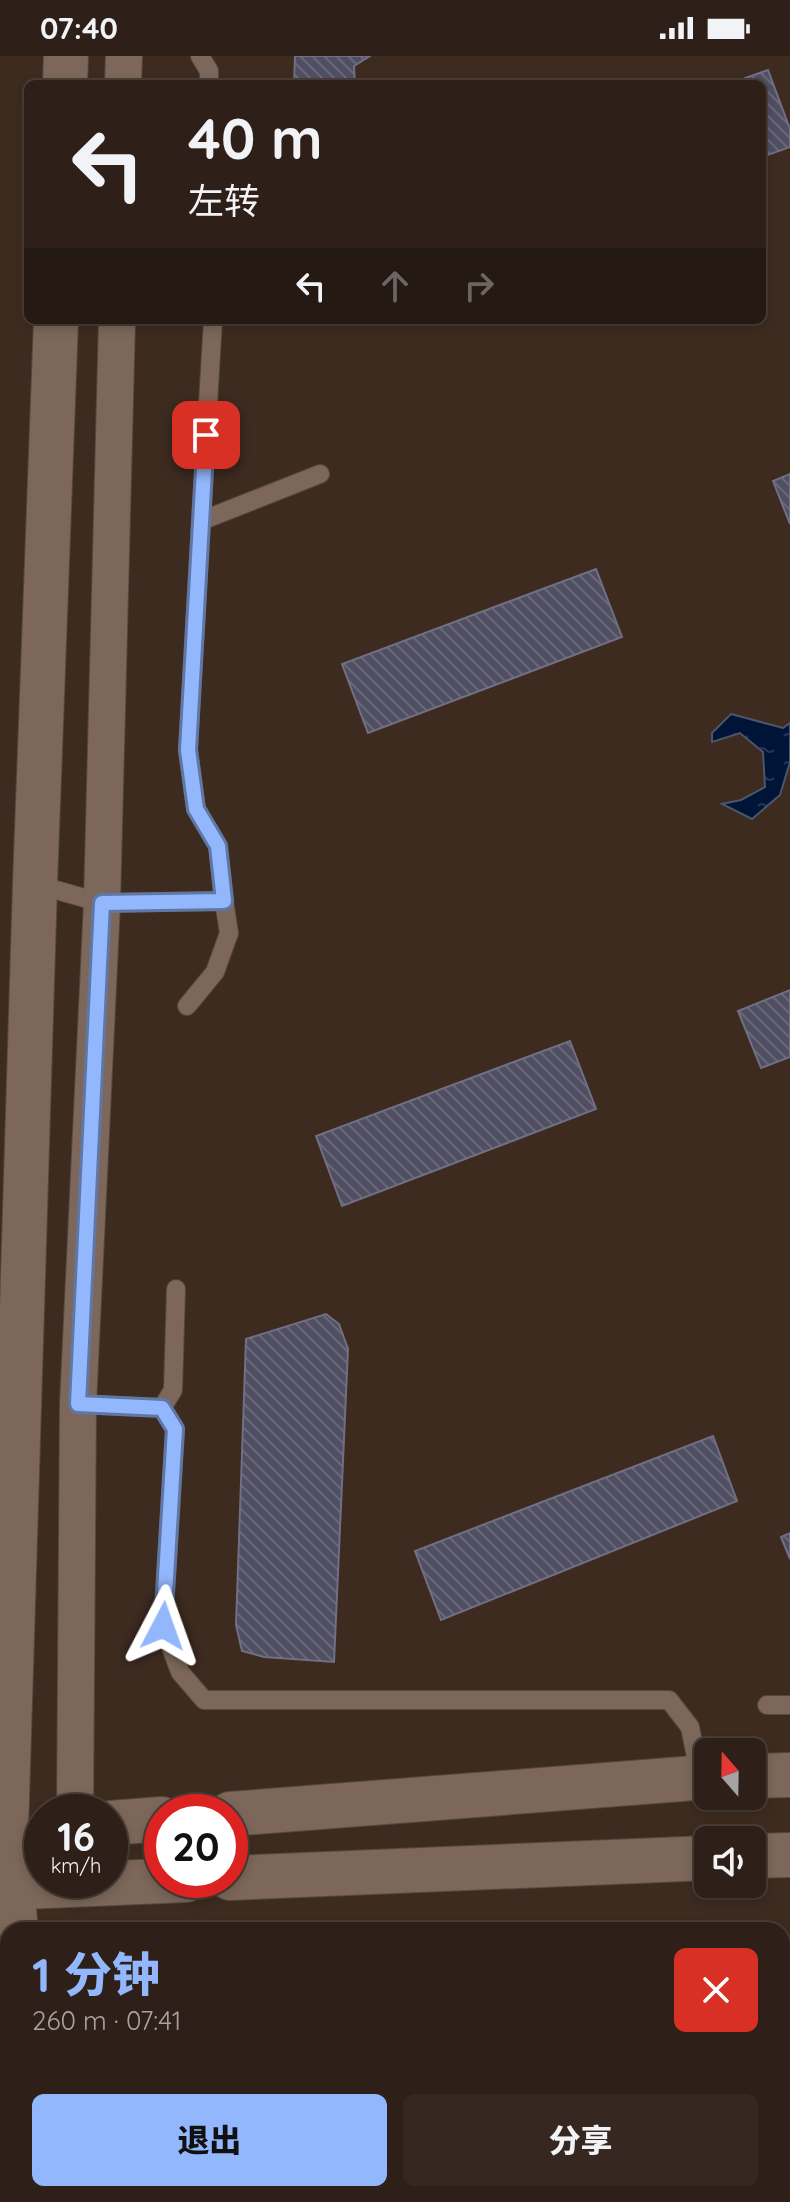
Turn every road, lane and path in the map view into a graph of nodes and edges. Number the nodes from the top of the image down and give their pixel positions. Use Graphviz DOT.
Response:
graph roads {
  1 [pos="66,56"];
  2 [pos="124,56"];
  3 [pos="200,56"];
  4 [pos="65,80"];
  5 [pos="123,80"];
  6 [pos="209,80"];
  7 [pos="56,324"];
  8 [pos="117,324"];
  9 [pos="213,324"];
  10 [pos="320,474"];
  11 [pos="201,521"];
  12 [pos="35,884"];
  13 [pos="224,901"];
  14 [pos="102,903"];
  15 [pos="187,1006"];
  16 [pos="176,1289"];
  17 [pos="78,1404"];
  18 [pos="162,1408"];
  19 [pos="767,1705"];
  20 [pos="790,1705"];
  21 [pos="694,1741"];
  22 [pos="790,1775"];
  23 [pos="766,1776"];
  24 [pos="694,1778"];
  25 [pos="75,1794"];
  26 [pos="248,1813"];
  27 [pos="16,1830"];
  28 [pos="790,1855"];
  29 [pos="766,1856"];
  30 [pos="694,1859"];
  31 [pos="248,1877"];
  32 [pos="6,1888"];
  33 [pos="14,1922"];
  1 -- 4 [label="street"];
  2 -- 5 [label="street"];
  3 -- 6 [label="lane"];
  7 -- 12 [label="street"];
  8 -- 14 [label="street"];
  9 -- 11 [label="lane"];
  10 -- 11 [label="lane"];
  11 -- 13 [label="lane"];
  12 -- 14 [label="lane"];
  12 -- 27 [label="street"];
  13 -- 14 [label="lane"];
  13 -- 15 [label="lane"];
  14 -- 17 [label="street"];
  16 -- 18 [label="lane"];
  17 -- 18 [label="lane"];
  17 -- 25 [label="street"];
  18 -- 21 [label="lane"];
  19 -- 20 [label="lane"];
  22 -- 23 [label="street"];
  24 -- 26 [label="street"];
  27 -- 32 [label="street"];
  28 -- 29 [label="street"];
  30 -- 31 [label="street"];
  32 -- 33 [label="street"];
}
